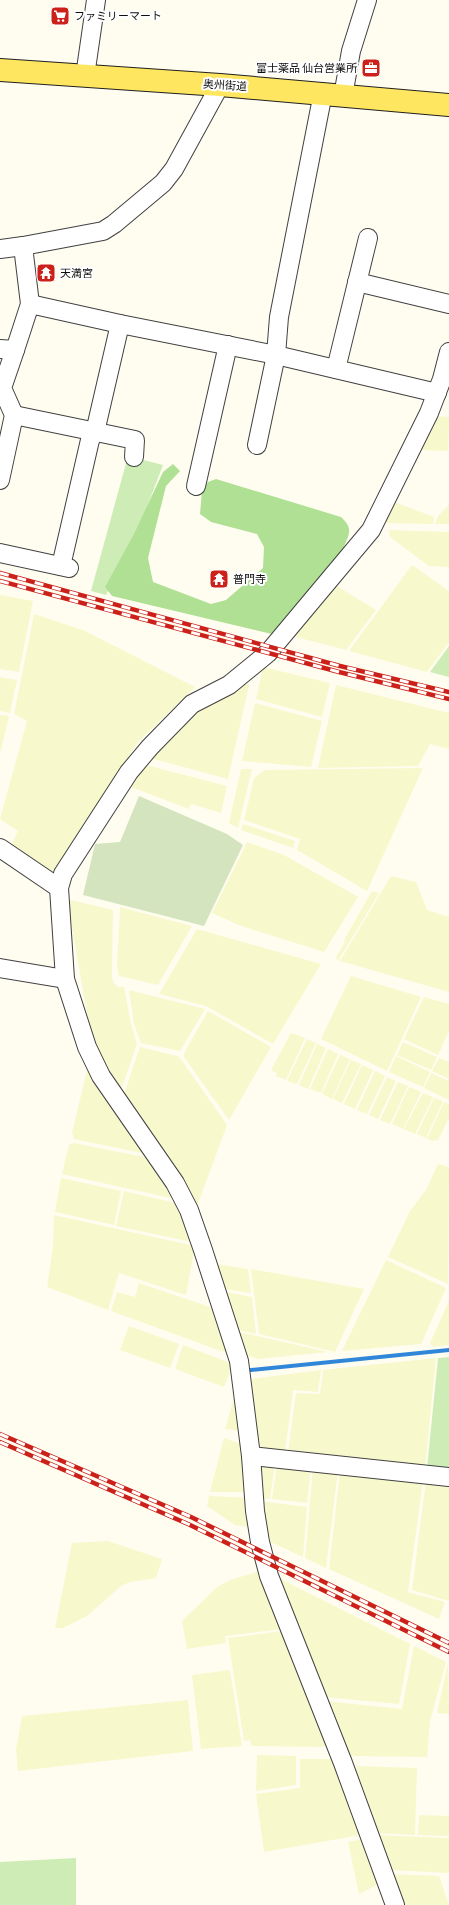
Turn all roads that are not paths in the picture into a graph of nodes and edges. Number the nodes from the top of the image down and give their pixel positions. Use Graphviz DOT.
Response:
graph roads {
  1 [pos="96,0"];
  2 [pos="367,0"];
  3 [pos="0,70"];
  4 [pos="85,76"];
  5 [pos="220,85"];
  6 [pos="333,94"];
  7 [pos="449,104"];
  8 [pos="368,238"];
  9 [pos="23,246"];
  10 [pos="0,249"];
  11 [pos="357,282"];
  12 [pos="30,304"];
  13 [pos="449,304"];
  14 [pos="120,324"];
  15 [pos="228,345"];
  16 [pos="8,350"];
  17 [pos="449,352"];
  18 [pos="276,355"];
  19 [pos="336,369"];
  20 [pos="437,393"];
  21 [pos="14,415"];
  22 [pos="95,432"];
  23 [pos="257,445"];
  24 [pos="134,457"];
  25 [pos="0,480"];
  26 [pos="196,486"];
  27 [pos="0,553"];
  28 [pos="0,848"];
  29 [pos="59,888"];
  30 [pos="0,968"];
  31 [pos="65,979"];
  32 [pos="251,1456"];
  33 [pos="449,1477"];
  34 [pos="395,1905"];
  1 -- 4 [label="street"];
  2 -- 6 [label="street"];
  3 -- 4 [label="main road, 奥州街道"];
  4 -- 5 [label="main road, 奥州街道"];
  5 -- 6 [label="main road, 奥州街道"];
  5 -- 9 [label="street"];
  6 -- 7 [label="main road, 奥州街道"];
  6 -- 18 [label="street"];
  8 -- 11 [label="street"];
  9 -- 10 [label="street"];
  9 -- 12 [label="street"];
  11 -- 13 [label="street"];
  11 -- 19 [label="street"];
  12 -- 14 [label="street"];
  12 -- 16 [label="street"];
  14 -- 15 [label="street"];
  14 -- 22 [label="street"];
  15 -- 18 [label="street"];
  15 -- 26 [label="street"];
  16 -- 21 [label="street"];
  17 -- 20 [label="street"];
  18 -- 19 [label="street"];
  18 -- 23 [label="street"];
  19 -- 20 [label="street"];
  20 -- 29 [label="street"];
  21 -- 22 [label="street"];
  21 -- 25 [label="street"];
  22 -- 24 [label="street"];
  22 -- 27 [label="street"];
  28 -- 29 [label="street"];
  29 -- 31 [label="street"];
  30 -- 31 [label="street"];
  31 -- 32 [label="street"];
  32 -- 33 [label="street"];
  32 -- 34 [label="street"];
}
